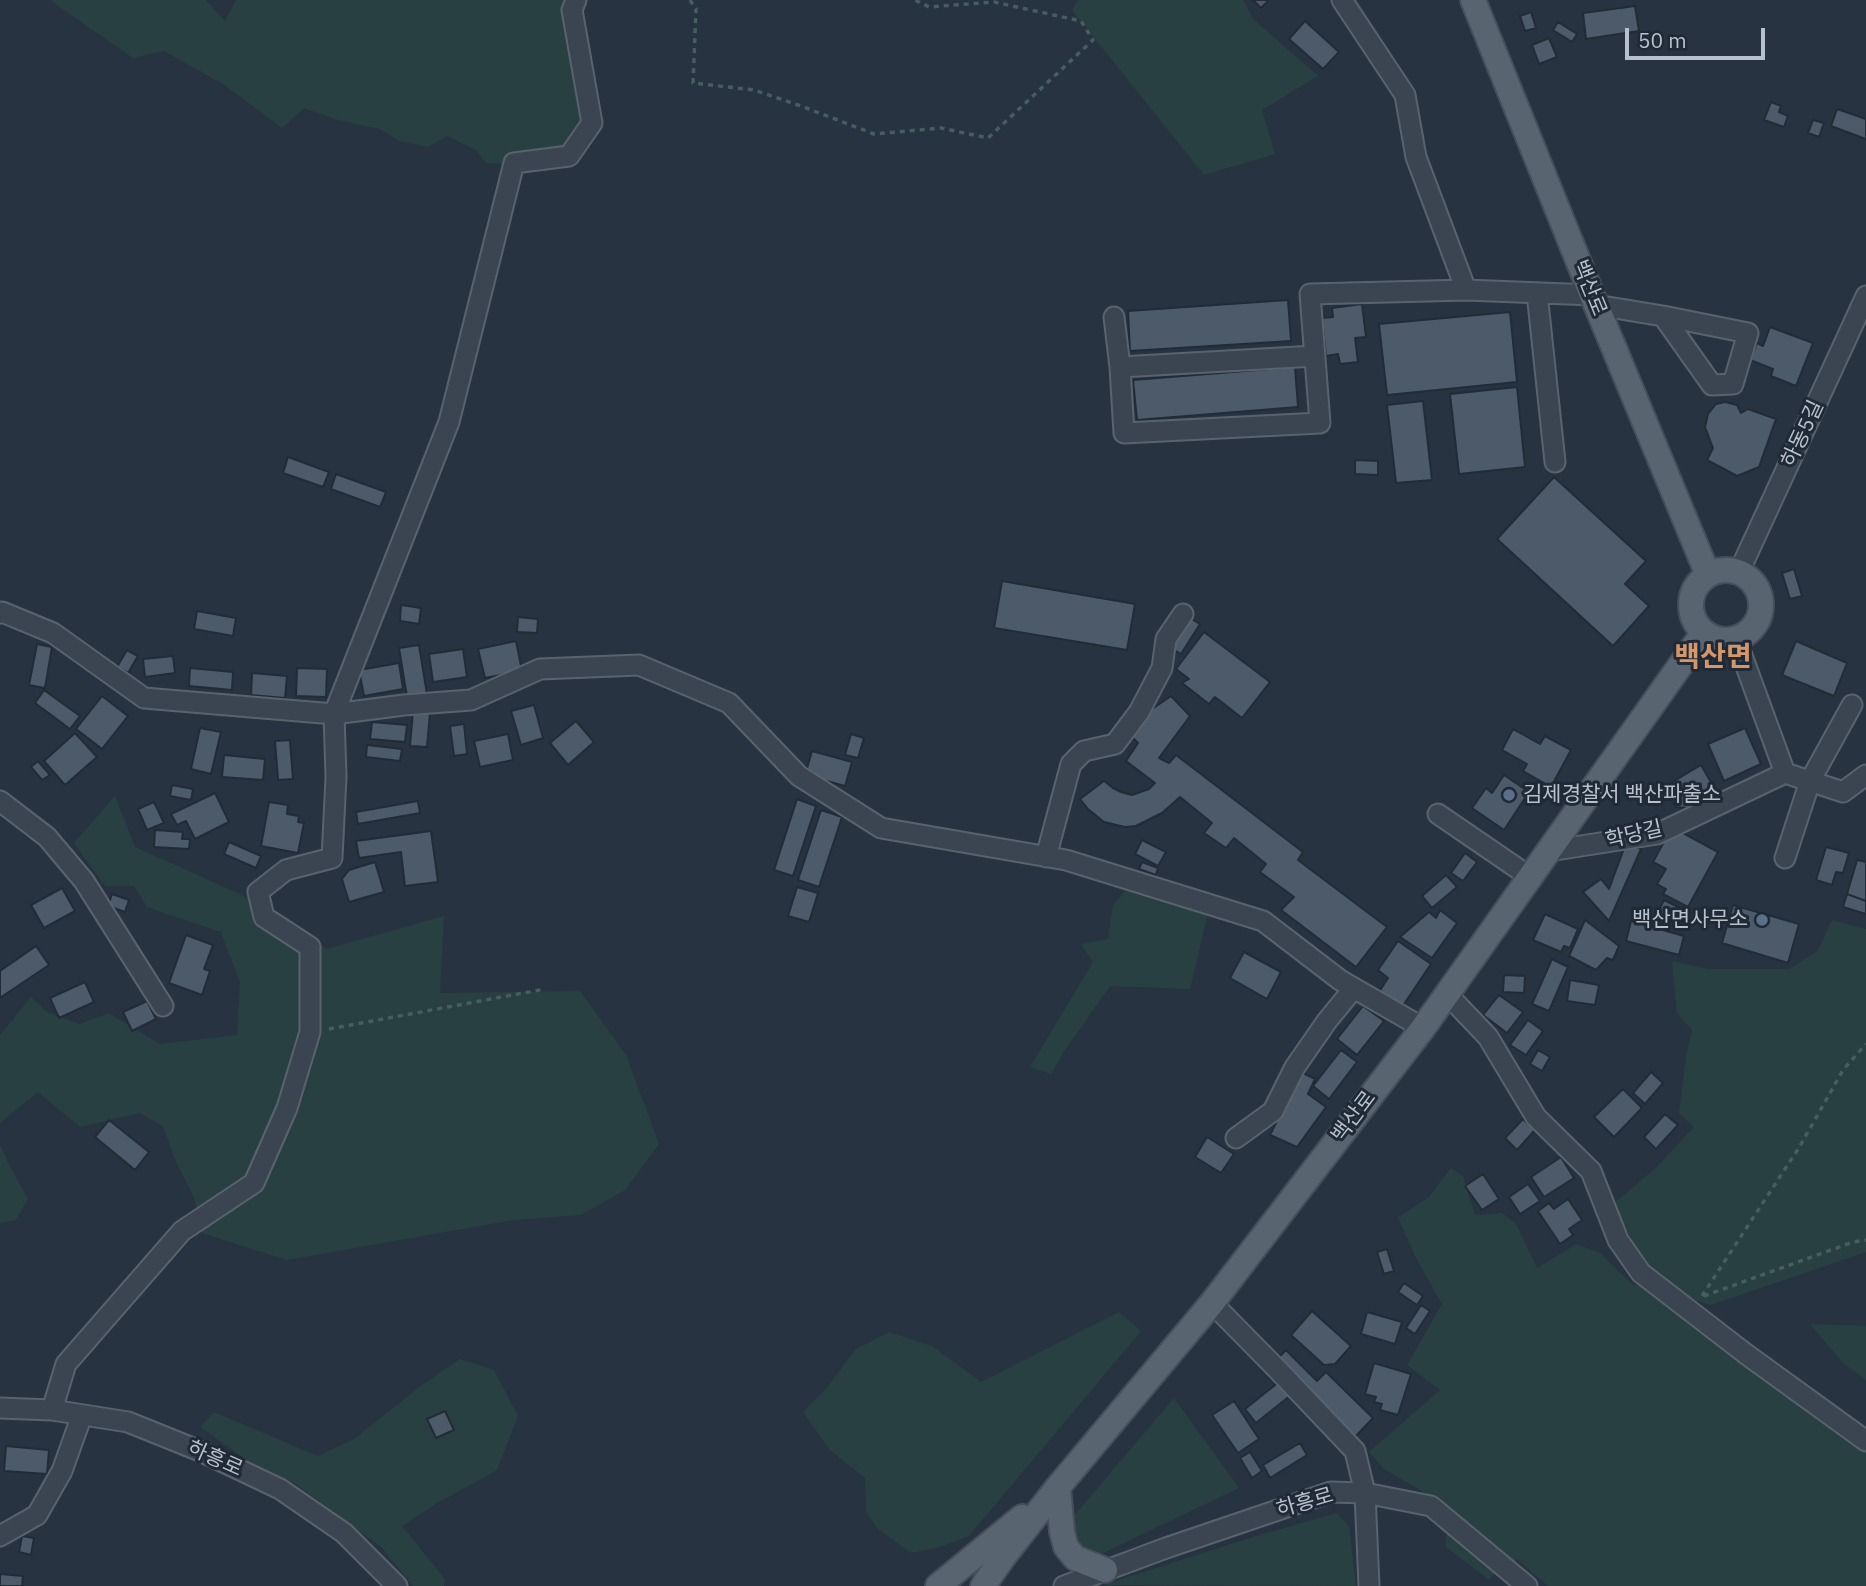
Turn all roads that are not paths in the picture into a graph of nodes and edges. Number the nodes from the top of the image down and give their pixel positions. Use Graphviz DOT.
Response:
graph roads {
  1 [pos="576,0"];
  2 [pos="1342,0"];
  3 [pos="1473,0"];
  4 [pos="1465,289"];
  5 [pos="1536,293"];
  6 [pos="1866,296"];
  7 [pos="1594,300"];
  8 [pos="1663,316"];
  9 [pos="1114,317"];
  10 [pos="1315,356"];
  11 [pos="1120,367"];
  12 [pos="1555,462"];
  13 [pos="1740,572"];
  14 [pos="1708,575"];
  15 [pos="0,613"];
  16 [pos="1183,614"];
  17 [pos="1704,632"];
  18 [pos="1736,639"];
  19 [pos="1852,705"];
  20 [pos="334,714"];
  21 [pos="1784,773"];
  22 [pos="1866,775"];
  23 [pos="1810,781"];
  24 [pos="0,801"];
  25 [pos="1438,814"];
  26 [pos="1549,851"];
  27 [pos="1046,857"];
  28 [pos="1785,858"];
  29 [pos="1530,877"];
  30 [pos="1354,988"];
  31 [pos="1447,994"];
  32 [pos="163,1006"];
  33 [pos="1423,1028"];
  34 [pos="1236,1138"];
  35 [pos="1212,1303"];
  36 [pos="0,1408"];
  37 [pos="52,1410"];
  38 [pos="82,1415"];
  39 [pos="1866,1441"];
  40 [pos="1058,1487"];
  41 [pos="1365,1493"];
  42 [pos="0,1536"];
  43 [pos="1105,1570"];
  44 [pos="397,1586"];
  45 [pos="938,1586"];
  46 [pos="984,1586"];
  47 [pos="1064,1586"];
  48 [pos="1369,1586"];
  49 [pos="1527,1586"];
  1 -- 20 [label="street"];
  2 -- 4 [label="street"];
  3 -- 7 [label="main road, 백산로"];
  4 -- 5 [label="street"];
  4 -- 10 [label="street"];
  5 -- 7 [label="street"];
  5 -- 12 [label="street"];
  6 -- 13 [label="street, 하동5길"];
  7 -- 8 [label="street"];
  7 -- 14 [label="main road, 백산로"];
  8 -- 8 [label="street"];
  9 -- 11 [label="street"];
  10 -- 11 [label="street"];
  10 -- 11 [label="street"];
  13 -- 14 [label="main road"];
  13 -- 18 [label="main road"];
  14 -- 17 [label="main road"];
  15 -- 20 [label="street"];
  16 -- 27 [label="street"];
  17 -- 18 [label="main road"];
  17 -- 26 [label="main road, 백산로"];
  18 -- 21 [label="street"];
  19 -- 23 [label="street"];
  20 -- 27 [label="street"];
  20 -- 37 [label="street"];
  21 -- 23 [label="street"];
  21 -- 26 [label="street, 학당길"];
  22 -- 23 [label="street"];
  23 -- 28 [label="street"];
  24 -- 32 [label="street"];
  25 -- 29 [label="street"];
  26 -- 29 [label="main road, 백산로"];
  27 -- 30 [label="street"];
  29 -- 31 [label="main road, 백산로"];
  30 -- 33 [label="street"];
  30 -- 34 [label="street"];
  31 -- 33 [label="main road, 백산로"];
  31 -- 39 [label="street"];
  33 -- 35 [label="main road, 백산로"];
  35 -- 40 [label="main road, 백산로"];
  35 -- 41 [label="street"];
  36 -- 37 [label="street, 하흥로"];
  37 -- 38 [label="street, 하흥로"];
  38 -- 42 [label="street"];
  38 -- 44 [label="street, 하흥로"];
  40 -- 43 [label="main road"];
  40 -- 45 [label="main road"];
  40 -- 46 [label="main road, 백산로"];
  41 -- 43 [label="street, 하흥로"];
  41 -- 48 [label="street"];
  41 -- 49 [label="street, 하흥로"];
  43 -- 47 [label="street, 하흥로"];
}
